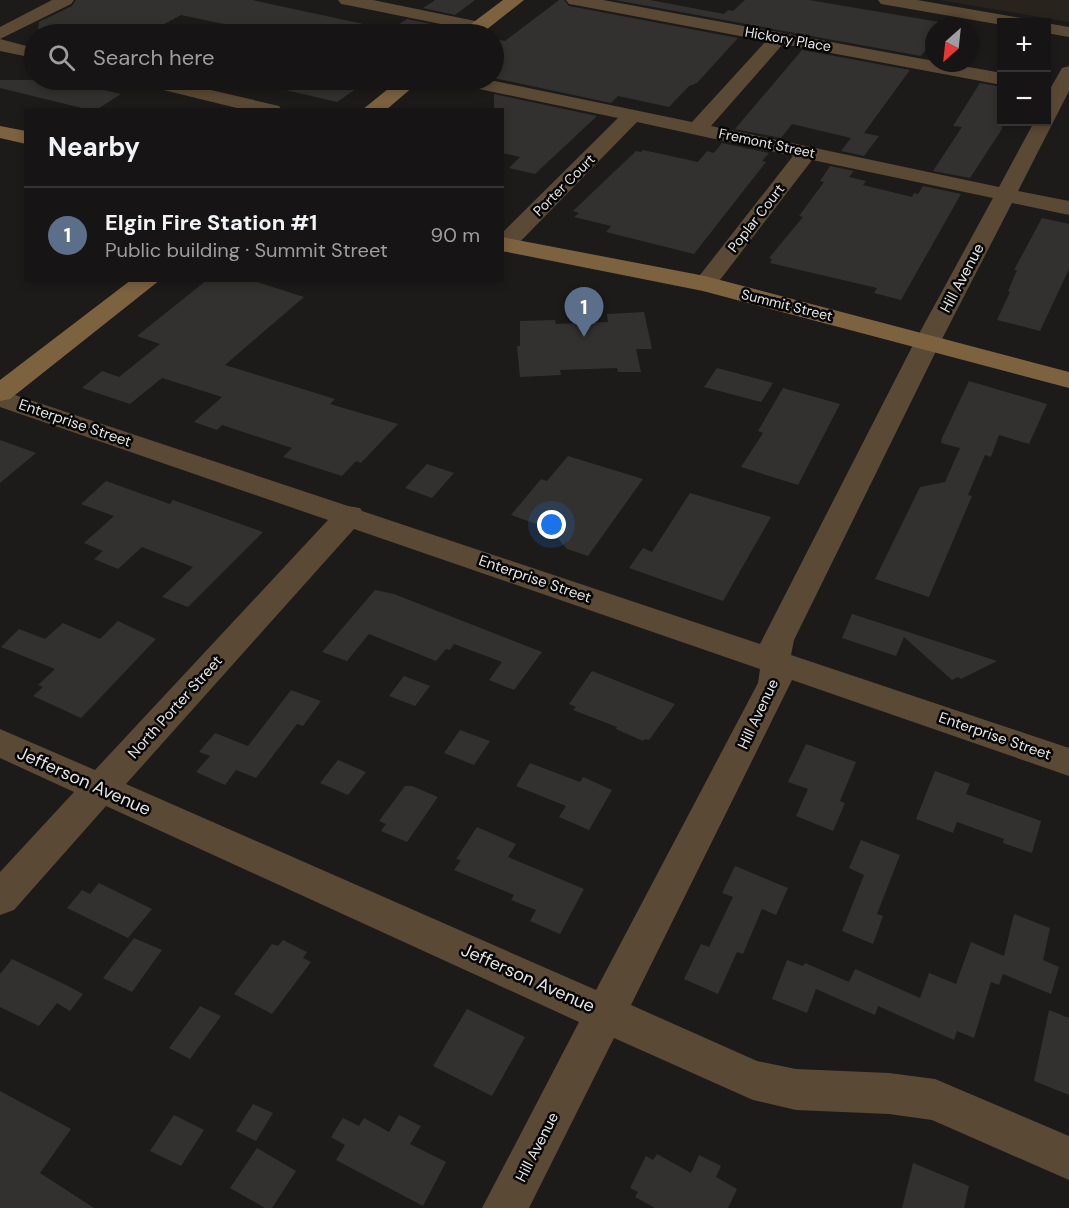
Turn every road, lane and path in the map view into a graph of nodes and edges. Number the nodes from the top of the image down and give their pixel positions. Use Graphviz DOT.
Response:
graph roads {
  1 [pos="65,0"];
  2 [pos="347,0"];
  3 [pos="515,0"];
  4 [pos="575,0"];
  5 [pos="887,0"];
  6 [pos="997,19"];
  7 [pos="446,24"];
  8 [pos="484,24"];
  9 [pos="1051,29"];
  10 [pos="1069,32"];
  11 [pos="0,34"];
  12 [pos="779,38"];
  13 [pos="0,45"];
  14 [pos="24,51"];
  15 [pos="997,78"];
  16 [pos="1061,85"];
  17 [pos="188,90"];
  18 [pos="398,90"];
  19 [pos="504,90"];
  20 [pos="1051,107"];
  21 [pos="264,108"];
  22 [pos="375,108"];
  23 [pos="629,120"];
  24 [pos="1042,126"];
  25 [pos="698,129"];
  26 [pos="0,132"];
  27 [pos="24,138"];
  28 [pos="807,152"];
  29 [pos="1006,195"];
  30 [pos="1069,208"];
  31 [pos="504,243"];
  32 [pos="504,244"];
  33 [pos="145,282"];
  34 [pos="705,284"];
  35 [pos="928,341"];
  36 [pos="1069,380"];
  37 [pos="0,393"];
  38 [pos="0,398"];
  39 [pos="350,515"];
  40 [pos="775,661"];
  41 [pos="0,743"];
  42 [pos="1069,762"];
  43 [pos="101,788"];
  44 [pos="0,898"];
  45 [pos="606,1013"];
  46 [pos="1069,1158"];
  47 [pos="505,1208"];
  1 -- 11 [label="street"];
  2 -- 7 [label="street"];
  3 -- 8 [label="main road"];
  4 -- 12 [label="street, Hickory Place"];
  5 -- 6 [label="street"];
  9 -- 10 [label="street"];
  12 -- 15 [label="street, Hickory Place"];
  12 -- 25 [label="street"];
  13 -- 14 [label="street"];
  16 -- 20 [label="street"];
  17 -- 21 [label="street"];
  18 -- 22 [label="main road"];
  19 -- 23 [label="street, Fremont Street"];
  23 -- 25 [label="street, Fremont Street"];
  23 -- 31 [label="street, Porter Court"];
  24 -- 29 [label="street, Hill Avenue"];
  25 -- 28 [label="street, Fremont Street"];
  26 -- 27 [label="main road"];
  28 -- 29 [label="street, Fremont Street"];
  28 -- 34 [label="street, Poplar Court"];
  29 -- 30 [label="street, Fremont Street"];
  29 -- 35 [label="street, Hill Avenue"];
  32 -- 34 [label="main road, Summit Street"];
  33 -- 37 [label="main road"];
  34 -- 35 [label="main road, Summit Street"];
  35 -- 36 [label="main road, Summit Street"];
  35 -- 40 [label="street, Hill Avenue"];
  38 -- 39 [label="street, Enterprise Street"];
  39 -- 40 [label="street, Enterprise Street"];
  39 -- 43 [label="street, North Porter Street"];
  40 -- 42 [label="street, Enterprise Street"];
  40 -- 45 [label="street, Hill Avenue"];
  41 -- 43 [label="street, Jefferson Avenue"];
  43 -- 44 [label="street, North Porter Street"];
  43 -- 45 [label="street, Jefferson Avenue"];
  45 -- 46 [label="street, Jefferson Avenue"];
  45 -- 47 [label="street, Hill Avenue"];
}
